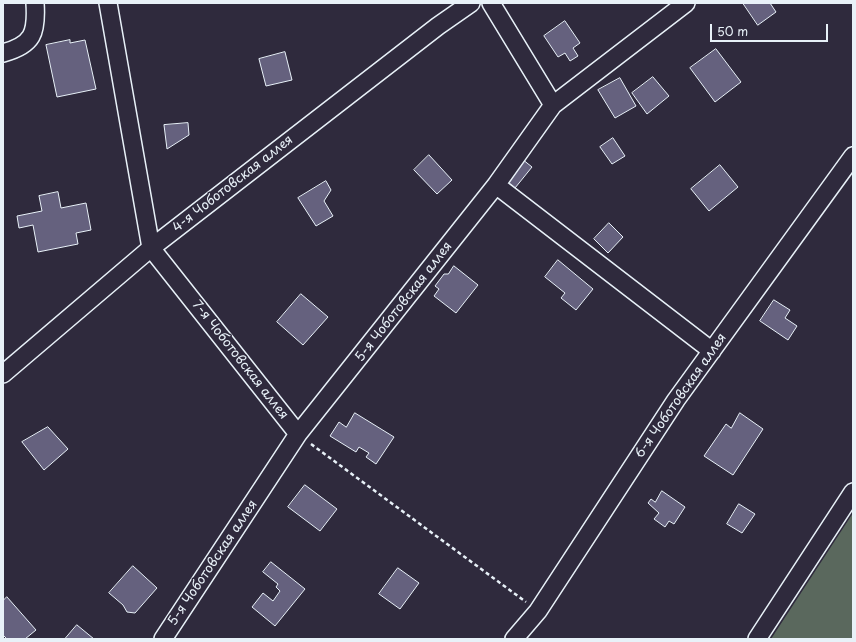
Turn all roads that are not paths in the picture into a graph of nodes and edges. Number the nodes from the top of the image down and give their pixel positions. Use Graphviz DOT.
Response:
graph roads {
  1 [pos="35,3"];
  2 [pos="108,3"];
  3 [pos="472,3"];
  4 [pos="491,3"];
  5 [pos="686,3"];
  6 [pos="3,54"];
  7 [pos="553,105"];
  8 [pos="853,156"];
  9 [pos="496,185"];
  10 [pos="151,248"];
  11 [pos="712,351"];
  12 [pos="3,374"];
  13 [pos="298,434"];
  14 [pos="853,492"];
  15 [pos="162,639"];
  16 [pos="514,639"];
  17 [pos="757,639"];
  1 -- 6 [label="street"];
  2 -- 10 [label="street, 7-я Чоботовская аллея"];
  3 -- 10 [label="street, 4-я Чоботовская аллея"];
  4 -- 7 [label="street"];
  5 -- 7 [label="street, 5-я Чоботовская аллея"];
  7 -- 9 [label="street, 5-я Чоботовская аллея"];
  8 -- 11 [label="street, 6-я Чоботовская аллея"];
  9 -- 11 [label="street"];
  9 -- 13 [label="street, 5-я Чоботовская аллея"];
  10 -- 12 [label="street, 4-я Чоботовская аллея"];
  10 -- 13 [label="street, 7-я Чоботовская аллея"];
  11 -- 16 [label="street, 6-я Чоботовская аллея"];
  13 -- 15 [label="street, 5-я Чоботовская аллея"];
  14 -- 17 [label="street"];
}
